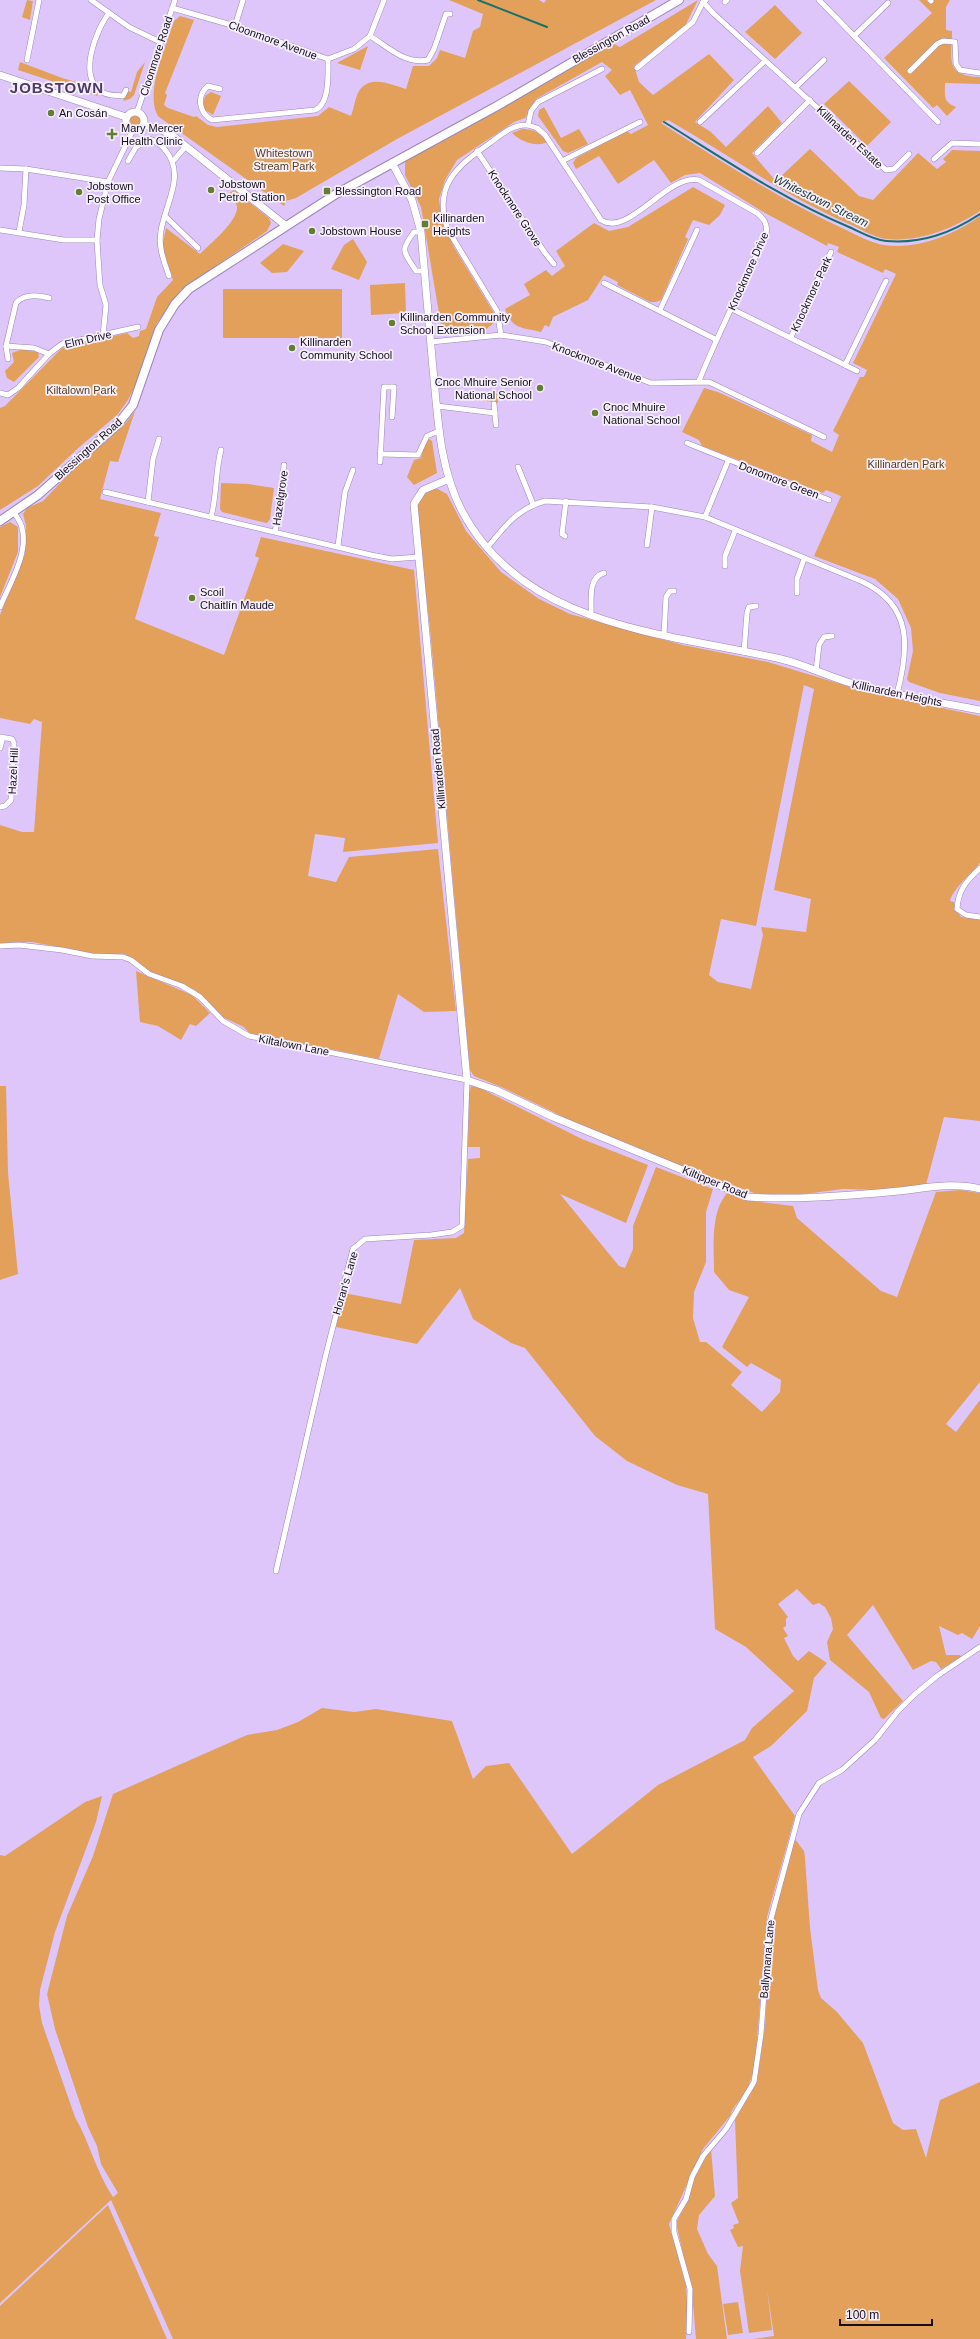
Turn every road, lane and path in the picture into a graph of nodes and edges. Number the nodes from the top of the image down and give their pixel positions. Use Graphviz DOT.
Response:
graph roads {
  1 [pos="39,0"];
  2 [pos="91,0"];
  3 [pos="174,0"];
  4 [pos="243,0"];
  5 [pos="384,0"];
  6 [pos="679,0"];
  7 [pos="820,0"];
  8 [pos="704,1"];
  9 [pos="888,3"];
  10 [pos="172,8"];
  11 [pos="109,13"];
  12 [pos="450,14"];
  13 [pos="235,26"];
  14 [pos="370,36"];
  15 [pos="854,36"];
  16 [pos="160,42"];
  17 [pos="27,60"];
  18 [pos="328,60"];
  19 [pos="824,60"];
  20 [pos="765,61"];
  21 [pos="637,68"];
  22 [pos="602,69"];
  23 [pos="910,71"];
  24 [pos="980,73"];
  25 [pos="0,75"];
  26 [pos="796,87"];
  27 [pos="220,89"];
  28 [pos="126,90"];
  29 [pos="810,100"];
  30 [pos="137,112"];
  31 [pos="126,117"];
  32 [pos="640,122"];
  33 [pos="700,122"];
  34 [pos="938,122"];
  35 [pos="143,125"];
  36 [pos="528,125"];
  37 [pos="133,130"];
  38 [pos="980,144"];
  39 [pos="186,146"];
  40 [pos="477,151"];
  41 [pos="757,152"];
  42 [pos="909,154"];
  43 [pos="934,158"];
  44 [pos="174,160"];
  45 [pos="564,160"];
  46 [pos="128,161"];
  47 [pos="392,163"];
  48 [pos="0,168"];
  49 [pos="26,169"];
  50 [pos="108,182"];
  51 [pos="165,216"];
  52 [pos="285,226"];
  53 [pos="0,230"];
  54 [pos="697,230"];
  55 [pos="19,232"];
  56 [pos="421,232"];
  57 [pos="97,240"];
  58 [pos="198,248"];
  59 [pos="831,252"];
  60 [pos="554,264"];
  61 [pos="424,271"];
  62 [pos="169,276"];
  63 [pos="886,281"];
  64 [pos="604,283"];
  65 [pos="49,298"];
  66 [pos="732,309"];
  67 [pos="660,310"];
  68 [pos="138,327"];
  69 [pos="501,335"];
  70 [pos="102,336"];
  71 [pos="791,337"];
  72 [pos="715,339"];
  73 [pos="431,342"];
  74 [pos="6,346"];
  75 [pos="49,354"];
  76 [pos="8,359"];
  77 [pos="845,365"];
  78 [pos="857,371"];
  79 [pos="699,381"];
  80 [pos="451,385"];
  81 [pos="435,386"];
  82 [pos="0,393"];
  83 [pos="494,404"];
  84 [pos="437,406"];
  85 [pos="495,413"];
  86 [pos="392,417"];
  87 [pos="496,425"];
  88 [pos="439,431"];
  89 [pos="824,437"];
  90 [pos="159,439"];
  91 [pos="687,443"];
  92 [pos="220,450"];
  93 [pos="381,454"];
  94 [pos="728,461"];
  95 [pos="380,462"];
  96 [pos="284,464"];
  97 [pos="518,467"];
  98 [pos="353,470"];
  99 [pos="449,479"];
  100 [pos="105,492"];
  101 [pos="829,500"];
  102 [pos="566,501"];
  103 [pos="148,502"];
  104 [pos="533,504"];
  105 [pos="652,507"];
  106 [pos="13,511"];
  107 [pos="211,517"];
  108 [pos="705,517"];
  109 [pos="0,521"];
  110 [pos="275,531"];
  111 [pos="735,531"];
  112 [pos="565,536"];
  113 [pos="647,545"];
  114 [pos="338,546"];
  115 [pos="487,548"];
  116 [pos="418,557"];
  117 [pos="804,559"];
  118 [pos="725,566"];
  119 [pos="604,573"];
  120 [pos="674,591"];
  121 [pos="797,593"];
  122 [pos="756,606"];
  123 [pos="0,607"];
  124 [pos="591,616"];
  125 [pos="664,635"];
  126 [pos="832,636"];
  127 [pos="744,652"];
  128 [pos="816,671"];
  129 [pos="897,694"];
  130 [pos="980,710"];
  131 [pos="1,737"];
  132 [pos="0,748"];
  133 [pos="0,807"];
  134 [pos="980,868"];
  135 [pos="980,917"];
  136 [pos="0,946"];
  137 [pos="467,1080"];
  138 [pos="980,1189"];
  139 [pos="276,1571"];
  140 [pos="980,1647"];
  141 [pos="689,2332"];
  1 -- 17 [label="street"];
  2 -- 11 [label="street"];
  3 -- 10 [label="street, Cloonmore Road"];
  4 -- 13 [label="street"];
  5 -- 14 [label="street"];
  6 -- 47 [label="main road, Blessington Road"];
  7 -- 15 [label="street"];
  8 -- 20 [label="street, Killinarden Estate"];
  8 -- 21 [label="street, Killinarden Estate"];
  9 -- 15 [label="street"];
  10 -- 13 [label="street, Cloonmore Avenue"];
  10 -- 16 [label="street, Cloonmore Road"];
  11 -- 16 [label="street"];
  11 -- 28 [label="street"];
  12 -- 14 [label="street"];
  13 -- 18 [label="street, Cloonmore Avenue"];
  14 -- 18 [label="street, Cloonmore Avenue"];
  15 -- 34 [label="street"];
  16 -- 30 [label="street, Cloonmore Road"];
  18 -- 27 [label="street"];
  19 -- 26 [label="street"];
  20 -- 26 [label="street, Killinarden Estate"];
  20 -- 33 [label="street"];
  22 -- 36 [label="street"];
  23 -- 24 [label="street"];
  25 -- 31 [label="street"];
  26 -- 29 [label="street, Killinarden Estate"];
  29 -- 41 [label="street, Killinarden Estate"];
  29 -- 42 [label="street, Killinarden Estate"];
  30 -- 31 [label="street"];
  30 -- 35 [label="street"];
  31 -- 37 [label="street"];
  32 -- 45 [label="street"];
  35 -- 37 [label="street"];
  35 -- 39 [label="street"];
  36 -- 40 [label="street"];
  36 -- 45 [label="street"];
  37 -- 50 [label="street"];
  38 -- 43 [label="street"];
  39 -- 44 [label="street"];
  39 -- 52 [label="street"];
  40 -- 60 [label="street, Knockmore Grove"];
  40 -- 69 [label="street"];
  44 -- 46 [label="street"];
  44 -- 51 [label="street"];
  45 -- 66 [label="street, Knockmore Drive"];
  47 -- 52 [label="main road, Blessington Road"];
  47 -- 56 [label="street, Killinarden Heights"];
  48 -- 49 [label="street"];
  49 -- 50 [label="street"];
  49 -- 55 [label="street"];
  50 -- 57 [label="street"];
  51 -- 58 [label="street"];
  51 -- 62 [label="street"];
  52 -- 106 [label="main road, Blessington Road"];
  53 -- 55 [label="street"];
  54 -- 67 [label="street"];
  55 -- 57 [label="street"];
  56 -- 61 [label="street, Killinarden Heights"];
  56 -- 61 [label="street"];
  57 -- 70 [label="street"];
  59 -- 71 [label="street, Knockmore Park"];
  61 -- 73 [label="street, Killinarden Heights"];
  63 -- 77 [label="street"];
  64 -- 67 [label="street"];
  65 -- 74 [label="street"];
  66 -- 71 [label="street, Knockmore Park"];
  66 -- 72 [label="street, Knockmore Drive"];
  67 -- 72 [label="street"];
  68 -- 70 [label="street, Elm Drive"];
  69 -- 73 [label="street, Knockmore Avenue"];
  69 -- 79 [label="street, Knockmore Avenue"];
  70 -- 75 [label="street, Elm Drive"];
  71 -- 77 [label="street, Knockmore Park"];
  72 -- 79 [label="street, Knockmore Drive"];
  73 -- 81 [label="street, Killinarden Heights"];
  74 -- 75 [label="street"];
  74 -- 76 [label="street"];
  75 -- 82 [label="street, Elm Drive"];
  77 -- 78 [label="street, Knockmore Park"];
  79 -- 89 [label="street, Knockmore Avenue"];
  80 -- 81 [label="street"];
  81 -- 84 [label="street, Killinarden Heights"];
  83 -- 85 [label="street"];
  84 -- 85 [label="street"];
  84 -- 88 [label="street, Killinarden Heights"];
  85 -- 87 [label="street"];
  86 -- 93 [label="street"];
  88 -- 93 [label="street"];
  88 -- 99 [label="street, Killinarden Heights"];
  90 -- 103 [label="street"];
  91 -- 94 [label="street, Donomore Green"];
  92 -- 107 [label="street"];
  93 -- 95 [label="street"];
  94 -- 101 [label="street, Donomore Green"];
  94 -- 108 [label="street, Donomore Green"];
  96 -- 110 [label="street, Hazelgrove"];
  97 -- 104 [label="street"];
  98 -- 114 [label="street"];
  99 -- 115 [label="street, Killinarden Heights"];
  99 -- 116 [label="street, Killinarden Road"];
  100 -- 103 [label="street, Hazelgrove"];
  102 -- 104 [label="street"];
  102 -- 105 [label="street"];
  102 -- 112 [label="street"];
  103 -- 107 [label="street, Hazelgrove"];
  104 -- 115 [label="street"];
  105 -- 108 [label="street"];
  105 -- 113 [label="street"];
  106 -- 109 [label="main road, Blessington Road"];
  106 -- 123 [label="street"];
  107 -- 110 [label="street, Hazelgrove"];
  108 -- 111 [label="street"];
  110 -- 114 [label="street, Hazelgrove"];
  111 -- 117 [label="street"];
  111 -- 118 [label="street"];
  114 -- 116 [label="street, Hazelgrove"];
  115 -- 124 [label="street, Killinarden Heights"];
  116 -- 137 [label="street, Killinarden Road"];
  117 -- 121 [label="street"];
  117 -- 129 [label="street"];
  119 -- 124 [label="street"];
  120 -- 125 [label="street"];
  122 -- 127 [label="street"];
  124 -- 125 [label="street, Killinarden Heights"];
  125 -- 127 [label="street, Killinarden Heights"];
  126 -- 128 [label="street"];
  127 -- 128 [label="street, Killinarden Heights"];
  128 -- 129 [label="street, Killinarden Heights"];
  129 -- 130 [label="street, Killinarden Heights"];
  131 -- 132 [label="street, Hazel Hill"];
  131 -- 133 [label="street, Hazel Hill"];
  134 -- 135 [label="street"];
  136 -- 137 [label="street, Kiltalown Lane"];
  137 -- 138 [label="street, Kiltipper Road"];
  137 -- 139 [label="street, Horan's Lane"];
  140 -- 141 [label="street, Ballymana Lane"];
}
